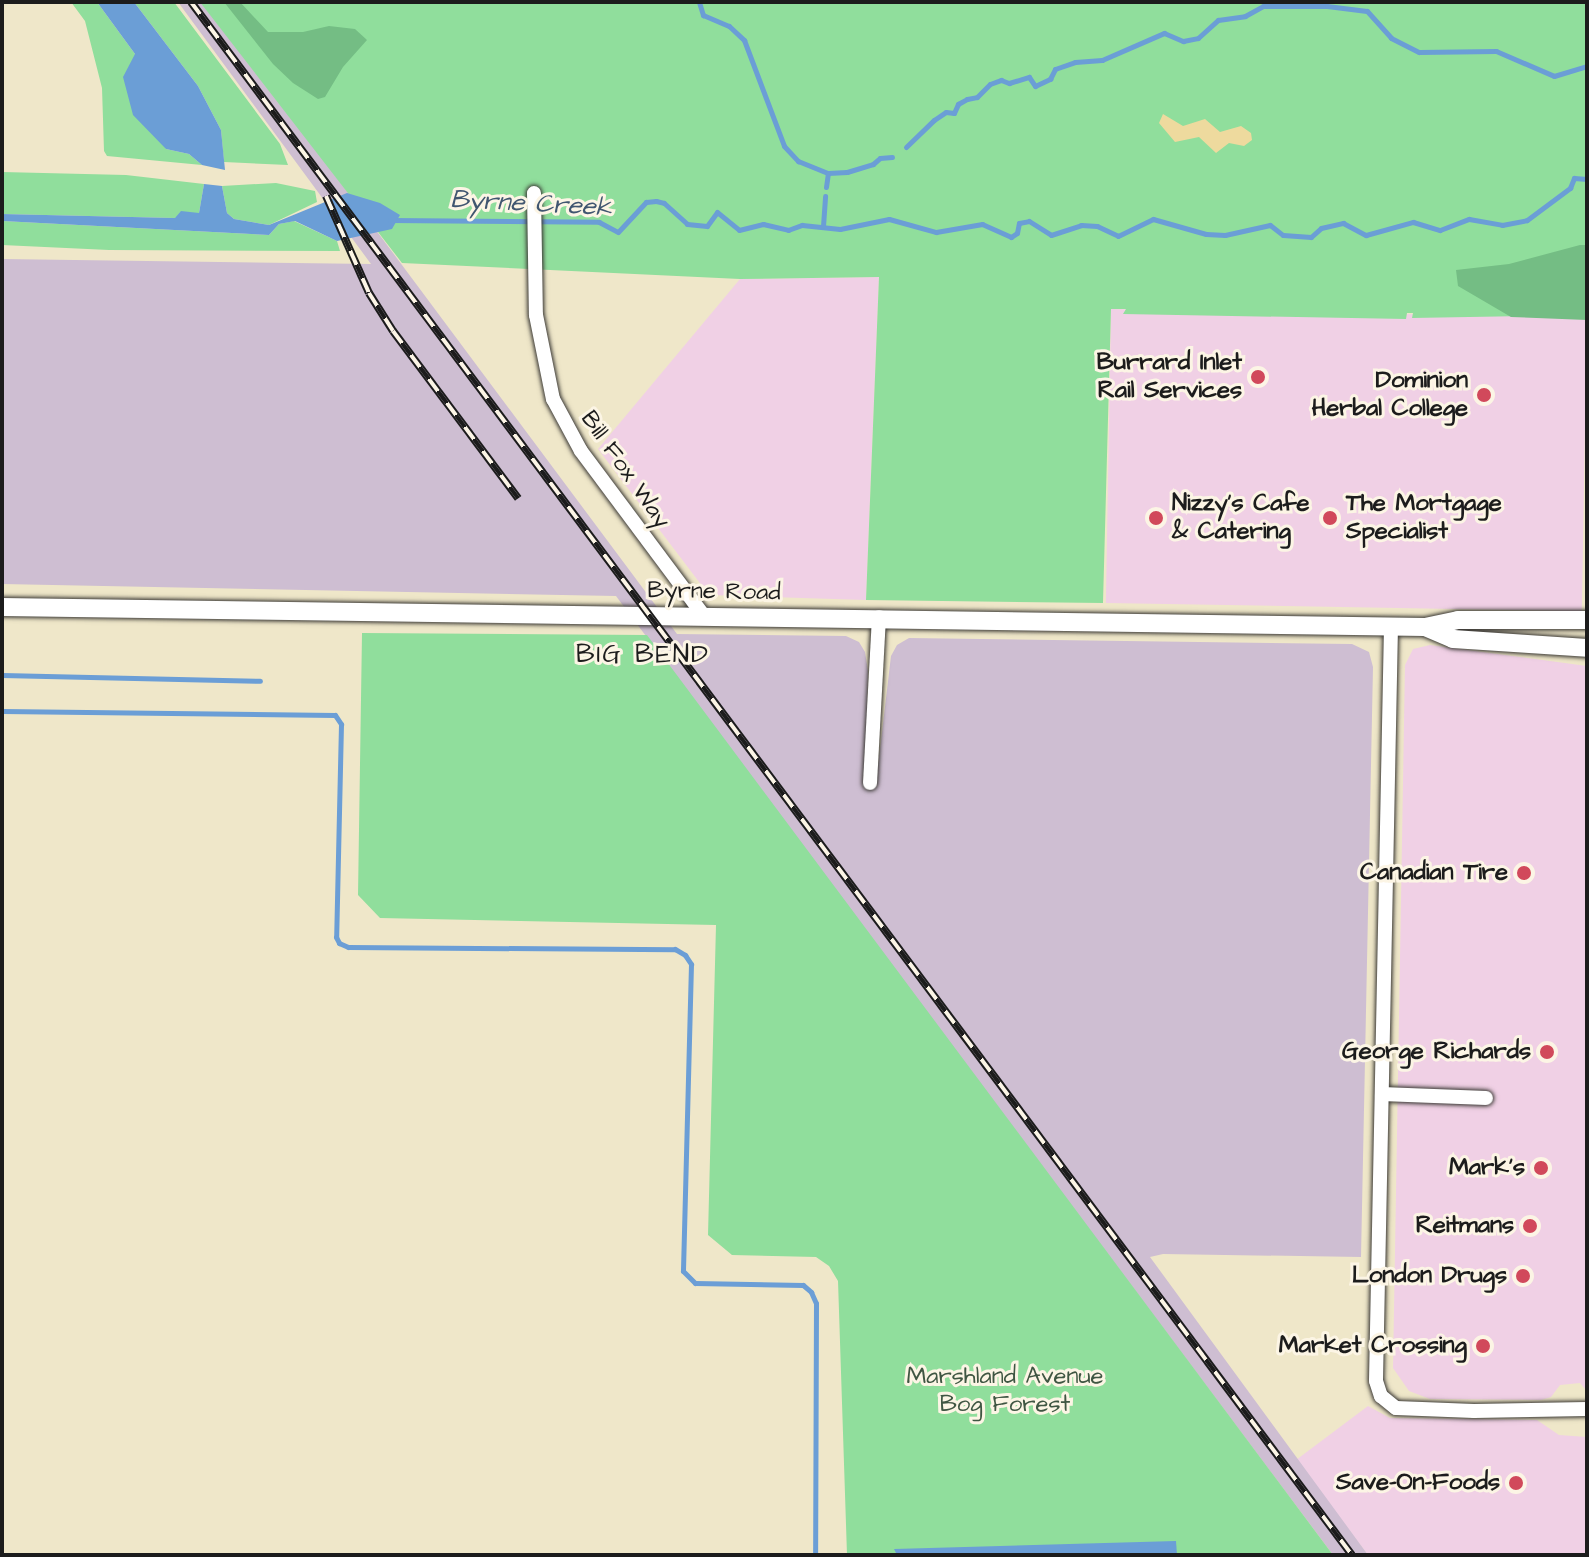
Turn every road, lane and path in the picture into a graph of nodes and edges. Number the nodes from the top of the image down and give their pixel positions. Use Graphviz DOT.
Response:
graph roads {
  1 [pos="534,193"];
  2 [pos="2,607"];
  3 [pos="704,616"];
  4 [pos="879,617"];
  5 [pos="1587,620"];
  6 [pos="1391,626"];
  7 [pos="1425,627"];
  8 [pos="1587,648"];
  9 [pos="870,783"];
  10 [pos="1382,1094"];
  11 [pos="1486,1098"];
  12 [pos="1587,1409"];
  1 -- 3 [label="street, Bill Fox Way"];
  2 -- 3 [label="street, Byrne Road"];
  3 -- 4 [label="street, Byrne Road"];
  4 -- 6 [label="street, Byrne Road"];
  4 -- 9 [label="street"];
  5 -- 7 [label="street, Byrne Road"];
  6 -- 7 [label="street, Byrne Road"];
  6 -- 10 [label="street"];
  7 -- 8 [label="street, Byrne Road"];
  10 -- 11 [label="street"];
  10 -- 12 [label="street"];
}
